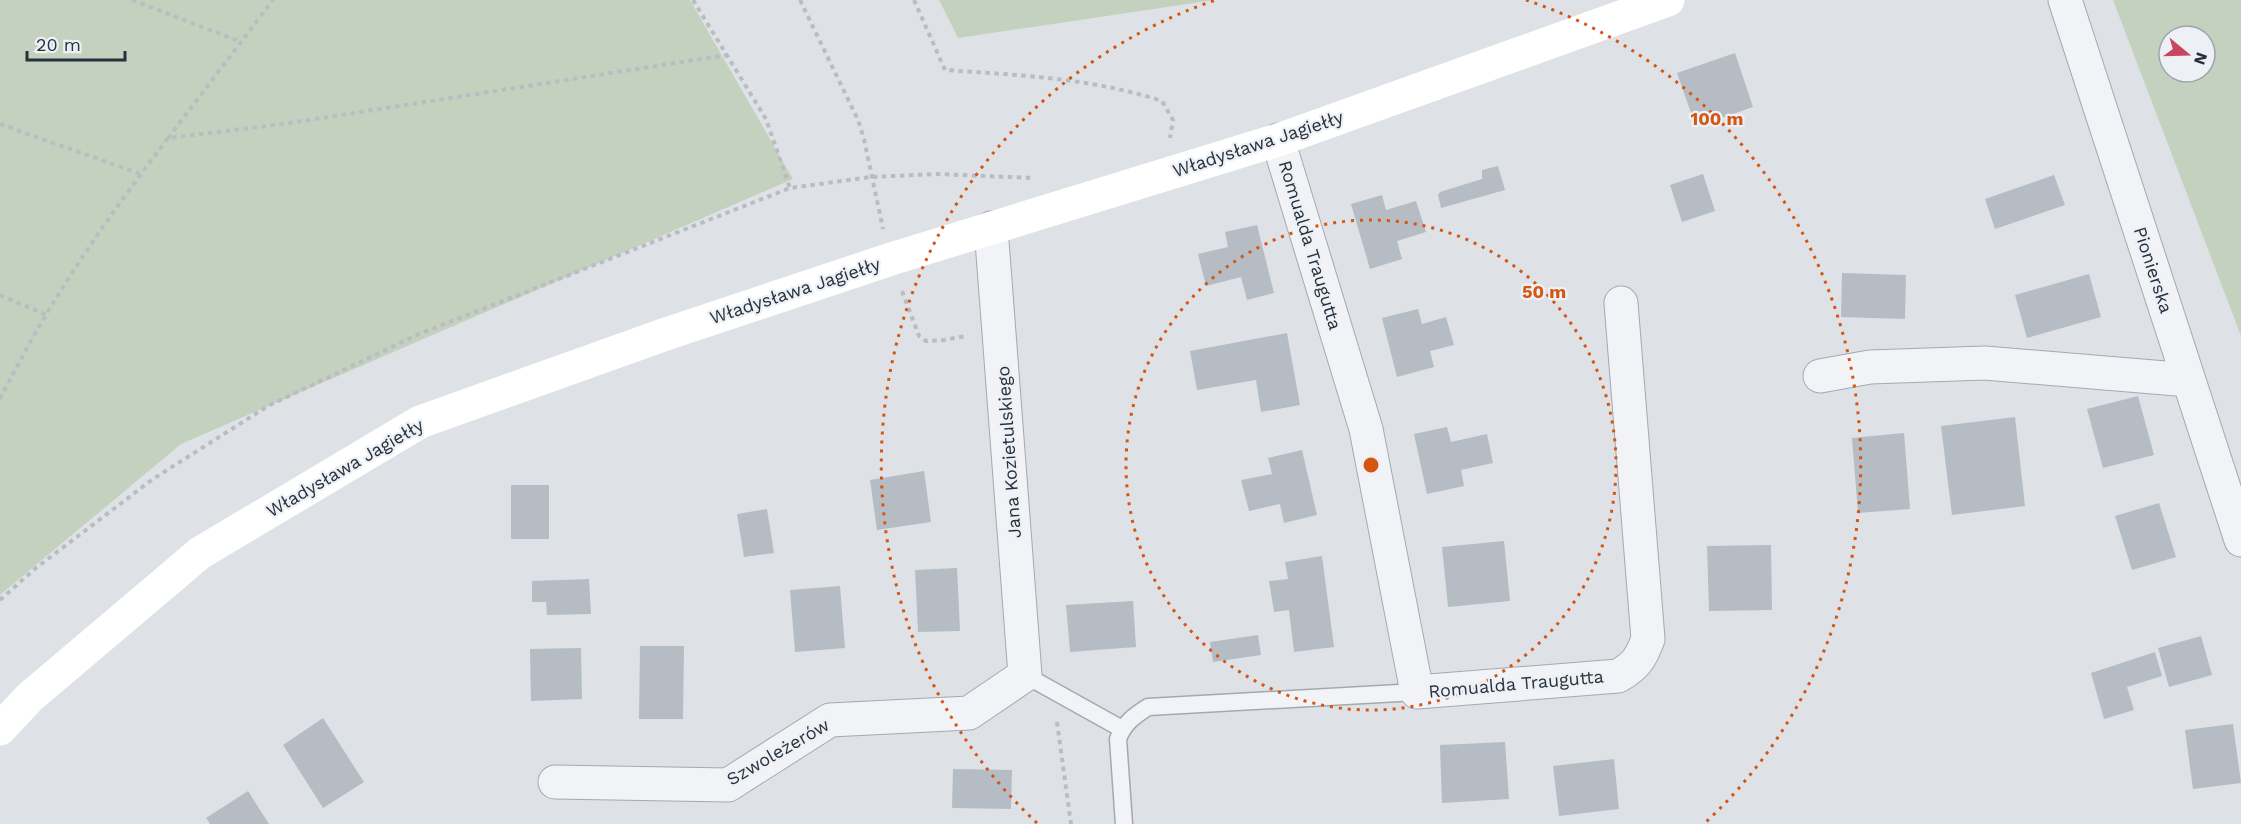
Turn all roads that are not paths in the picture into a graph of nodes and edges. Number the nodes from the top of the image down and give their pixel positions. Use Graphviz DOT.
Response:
graph roads {
  1 [pos="1668,0"];
  2 [pos="2065,0"];
  3 [pos="1278,140"];
  4 [pos="992,228"];
  5 [pos="1621,303"];
  6 [pos="1820,376"];
  7 [pos="2189,380"];
  8 [pos="2241,540"];
  9 [pos="1026,675"];
  10 [pos="1417,692"];
  11 [pos="0,729"];
  12 [pos="1122,729"];
  13 [pos="555,782"];
  14 [pos="1124,824"];
  1 -- 3 [label="main road, Władysława Jagiełły"];
  2 -- 7 [label="street, Pionierska"];
  3 -- 4 [label="main road, Władysława Jagiełły"];
  3 -- 10 [label="street, Romualda Traugutta"];
  4 -- 9 [label="street, Jana Kozietulskiego"];
  4 -- 11 [label="main road, Władysława Jagiełły"];
  5 -- 10 [label="street, Romualda Traugutta"];
  6 -- 7 [label="street"];
  7 -- 8 [label="street, Pionierska"];
  9 -- 12 [label="lane"];
  9 -- 13 [label="street, Szwoleżerów"];
  10 -- 12 [label="lane"];
  12 -- 14 [label="lane"];
}
